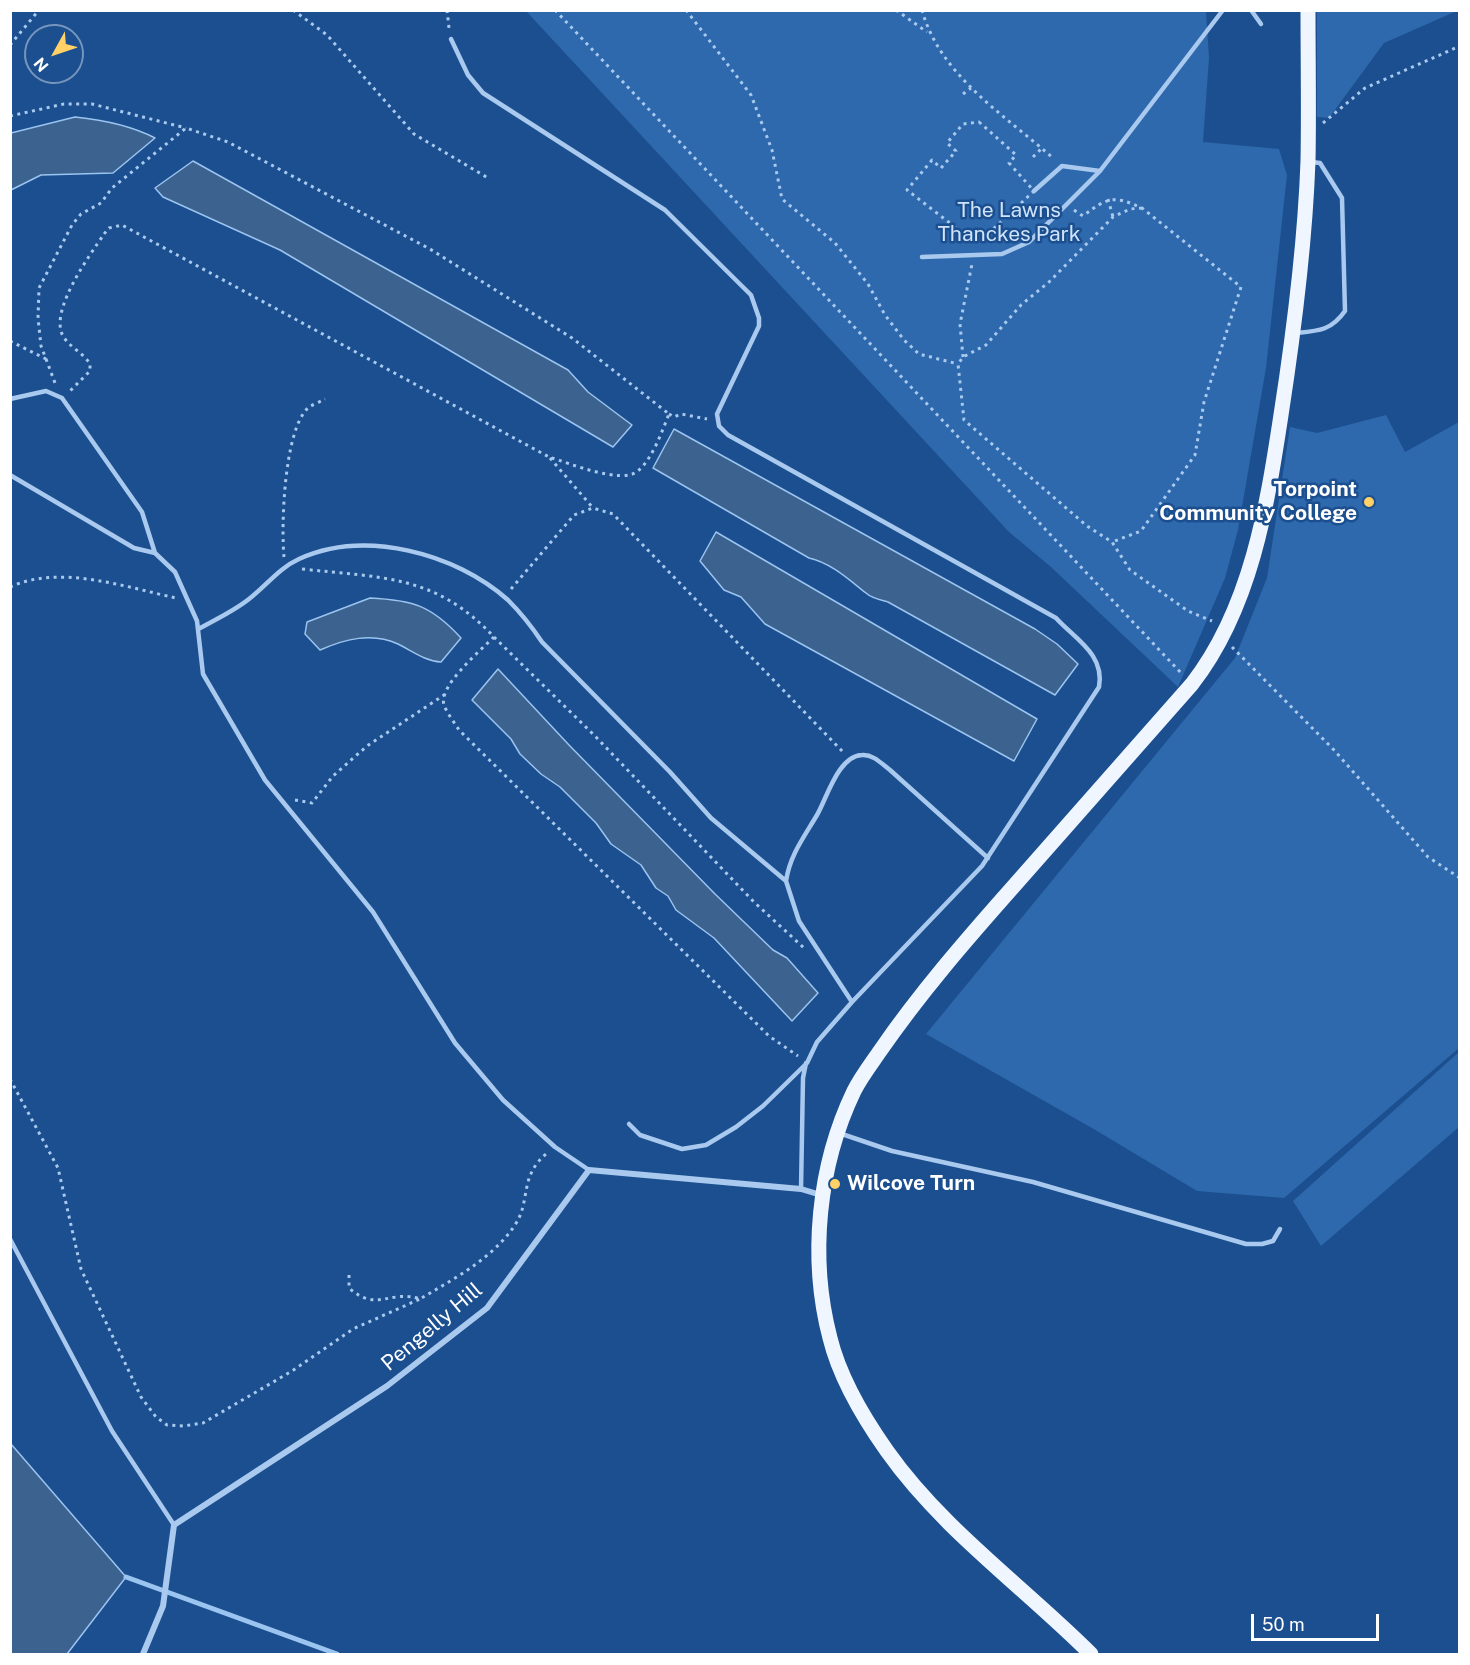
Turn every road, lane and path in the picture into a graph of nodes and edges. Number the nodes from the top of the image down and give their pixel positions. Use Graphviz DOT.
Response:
graph roads {
  1 [pos="39,10"];
  2 [pos="293,10"];
  3 [pos="447,10"];
  4 [pos="555,10"];
  5 [pos="686,10"];
  6 [pos="896,10"];
  7 [pos="922,10"];
  8 [pos="1223,10"];
  9 [pos="1251,10"];
  10 [pos="1308,10"];
  11 [pos="1261,24"];
  12 [pos="928,33"];
  13 [pos="451,39"];
  14 [pos="10,45"];
  15 [pos="1460,46"];
  16 [pos="971,87"];
  17 [pos="963,94"];
  18 [pos="10,116"];
  19 [pos="186,128"];
  20 [pos="1308,135"];
  21 [pos="1042,148"];
  22 [pos="1033,157"];
  23 [pos="1308,162"];
  24 [pos="1062,166"];
  25 [pos="1100,171"];
  26 [pos="488,178"];
  27 [pos="1034,191"];
  28 [pos="1108,199"];
  29 [pos="1069,204"];
  30 [pos="1142,207"];
  31 [pos="1113,217"];
  32 [pos="922,256"];
  33 [pos="973,256"];
  34 [pos="1293,333"];
  35 [pos="10,341"];
  36 [pos="963,357"];
  37 [pos="46,359"];
  38 [pos="958,364"];
  39 [pos="62,398"];
  40 [pos="10,399"];
  41 [pos="325,399"];
  42 [pos="669,414"];
  43 [pos="718,420"];
  44 [pos="549,457"];
  45 [pos="10,475"];
  46 [pos="593,508"];
  47 [pos="1112,542"];
  48 [pos="155,553"];
  49 [pos="285,567"];
  50 [pos="10,587"];
  51 [pos="505,598"];
  52 [pos="188,601"];
  53 [pos="198,629"];
  54 [pos="1224,633"];
  55 [pos="494,637"];
  56 [pos="1192,684"];
  57 [pos="444,694"];
  58 [pos="851,759"];
  59 [pos="286,805"];
  60 [pos="988,858"];
  61 [pos="1460,878"];
  62 [pos="786,881"];
  63 [pos="817,952"];
  64 [pos="852,1002"];
  65 [pos="807,1062"];
  66 [pos="10,1079"];
  67 [pos="629,1124"];
  68 [pos="836,1132"];
  69 [pos="555,1147"];
  70 [pos="589,1170"];
  71 [pos="801,1189"];
  72 [pos="823,1196"];
  73 [pos="1280,1229"];
  74 [pos="10,1239"];
  75 [pos="349,1275"];
  76 [pos="420,1299"];
  77 [pos="174,1525"];
  78 [pos="143,1654"];
  79 [pos="1091,1654"];
  1 -- 14 [label="path"];
  2 -- 26 [label="path"];
  3 -- 13 [label="path"];
  4 -- 56 [label="path"];
  5 -- 38 [label="path"];
  6 -- 12 [label="path"];
  7 -- 12 [label="path"];
  8 -- 25 [label="lane"];
  9 -- 11 [label="lane"];
  10 -- 20 [label="main road"];
  12 -- 16 [label="path"];
  13 -- 43 [label="lane"];
  15 -- 20 [label="path"];
  16 -- 17 [label="path"];
  16 -- 21 [label="path"];
  18 -- 19 [label="path"];
  19 -- 37 [label="path"];
  19 -- 42 [label="path"];
  20 -- 23 [label="main road"];
  21 -- 22 [label="path"];
  21 -- 24 [label="path"];
  23 -- 34 [label="main road"];
  23 -- 34 [label="lane"];
  24 -- 25 [label="lane"];
  24 -- 27 [label="lane"];
  25 -- 29 [label="lane"];
  27 -- 27 [label="path"];
  28 -- 29 [label="path"];
  28 -- 30 [label="path"];
  28 -- 31 [label="path"];
  29 -- 33 [label="lane"];
  30 -- 31 [label="path"];
  30 -- 47 [label="path"];
  31 -- 36 [label="path"];
  32 -- 33 [label="lane"];
  33 -- 36 [label="path"];
  34 -- 54 [label="main road"];
  35 -- 37 [label="path"];
  36 -- 38 [label="path"];
  37 -- 39 [label="path"];
  38 -- 47 [label="path"];
  39 -- 40 [label="lane"];
  39 -- 44 [label="path"];
  39 -- 48 [label="lane"];
  41 -- 49 [label="path"];
  42 -- 43 [label="path"];
  42 -- 44 [label="path"];
  43 -- 60 [label="lane"];
  44 -- 46 [label="path"];
  45 -- 48 [label="lane"];
  46 -- 51 [label="path"];
  46 -- 58 [label="path"];
  47 -- 54 [label="path"];
  48 -- 52 [label="lane"];
  49 -- 51 [label="lane"];
  49 -- 53 [label="lane"];
  49 -- 55 [label="path"];
  50 -- 52 [label="path"];
  51 -- 62 [label="lane"];
  52 -- 53 [label="lane"];
  53 -- 59 [label="lane"];
  54 -- 56 [label="main road"];
  54 -- 61 [label="path"];
  55 -- 57 [label="path"];
  55 -- 63 [label="path"];
  56 -- 68 [label="main road"];
  57 -- 59 [label="path"];
  57 -- 65 [label="path"];
  58 -- 60 [label="lane"];
  58 -- 62 [label="lane"];
  59 -- 69 [label="lane"];
  60 -- 64 [label="lane"];
  62 -- 63 [label="lane"];
  63 -- 64 [label="lane"];
  64 -- 65 [label="lane"];
  65 -- 67 [label="lane"];
  65 -- 71 [label="lane"];
  66 -- 76 [label="path"];
  68 -- 72 [label="main road"];
  68 -- 73 [label="lane"];
  69 -- 70 [label="lane"];
  69 -- 76 [label="path"];
  70 -- 71 [label="street"];
  70 -- 77 [label="street, Pengelly Hill"];
  71 -- 72 [label="street"];
  72 -- 79 [label="main road"];
  74 -- 77 [label="lane"];
  75 -- 76 [label="path"];
  77 -- 78 [label="street"];
}
